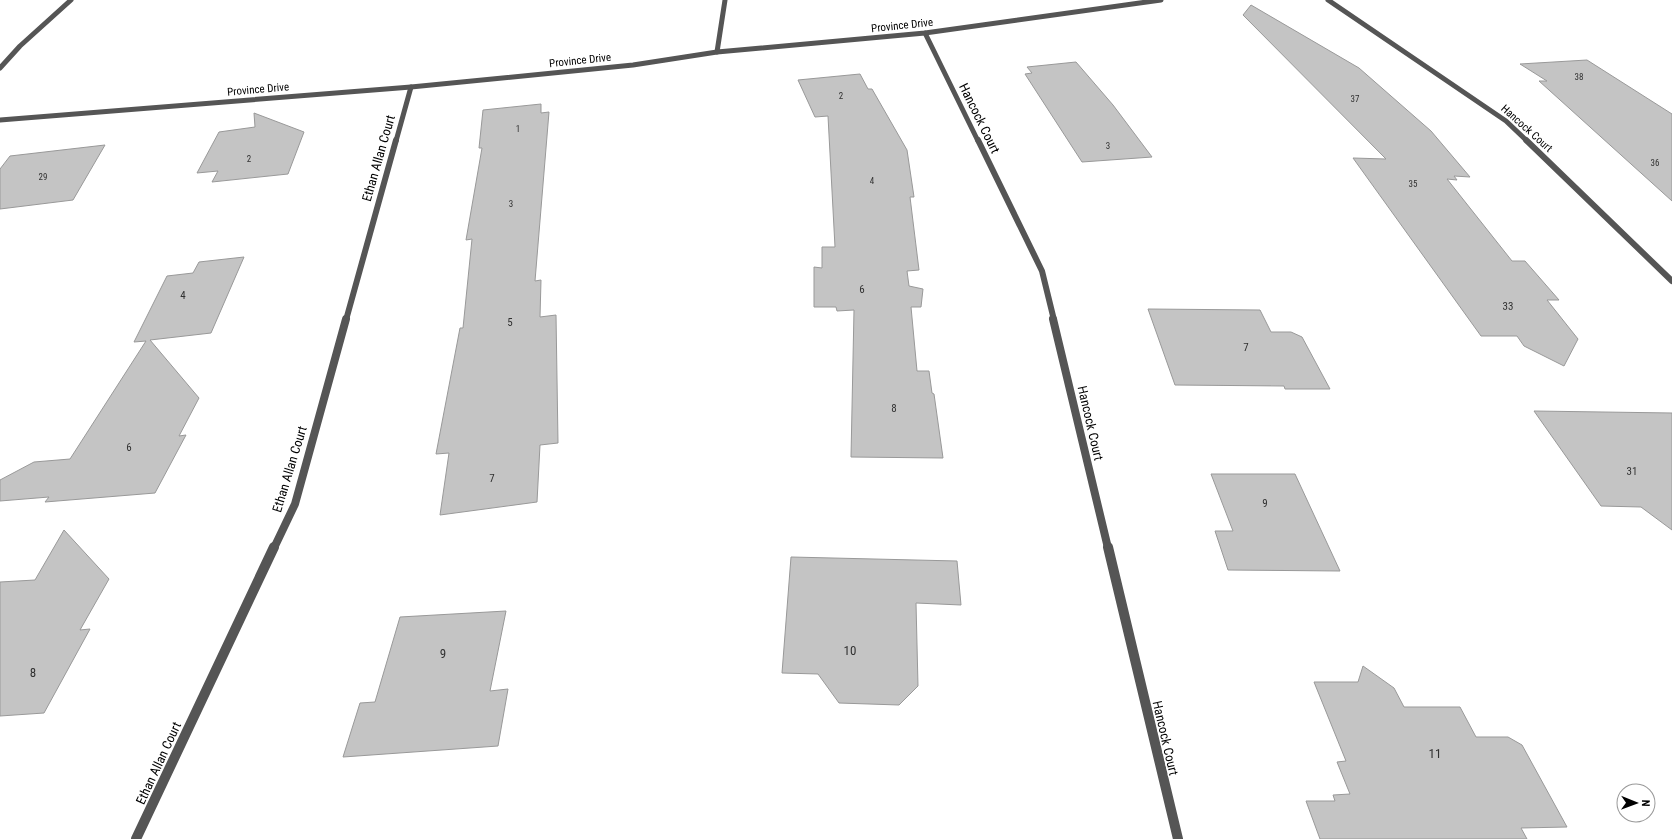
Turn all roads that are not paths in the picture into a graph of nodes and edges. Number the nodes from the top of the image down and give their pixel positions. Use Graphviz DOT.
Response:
graph roads {
  1 [pos="71,0"];
  2 [pos="725,0"];
  3 [pos="1161,0"];
  4 [pos="1328,0"];
  5 [pos="925,33"];
  6 [pos="717,52"];
  7 [pos="0,68"];
  8 [pos="411,87"];
  9 [pos="0,120"];
  10 [pos="1672,281"];
  11 [pos="136,839"];
  12 [pos="1178,839"];
  1 -- 7 [label="street"];
  2 -- 6 [label="street"];
  3 -- 5 [label="street, Province Drive"];
  4 -- 10 [label="street, Hancock Court"];
  5 -- 6 [label="street, Province Drive"];
  5 -- 12 [label="street, Hancock Court"];
  6 -- 8 [label="street, Province Drive"];
  8 -- 9 [label="street, Province Drive"];
  8 -- 11 [label="street, Ethan Allan Court"];
}
